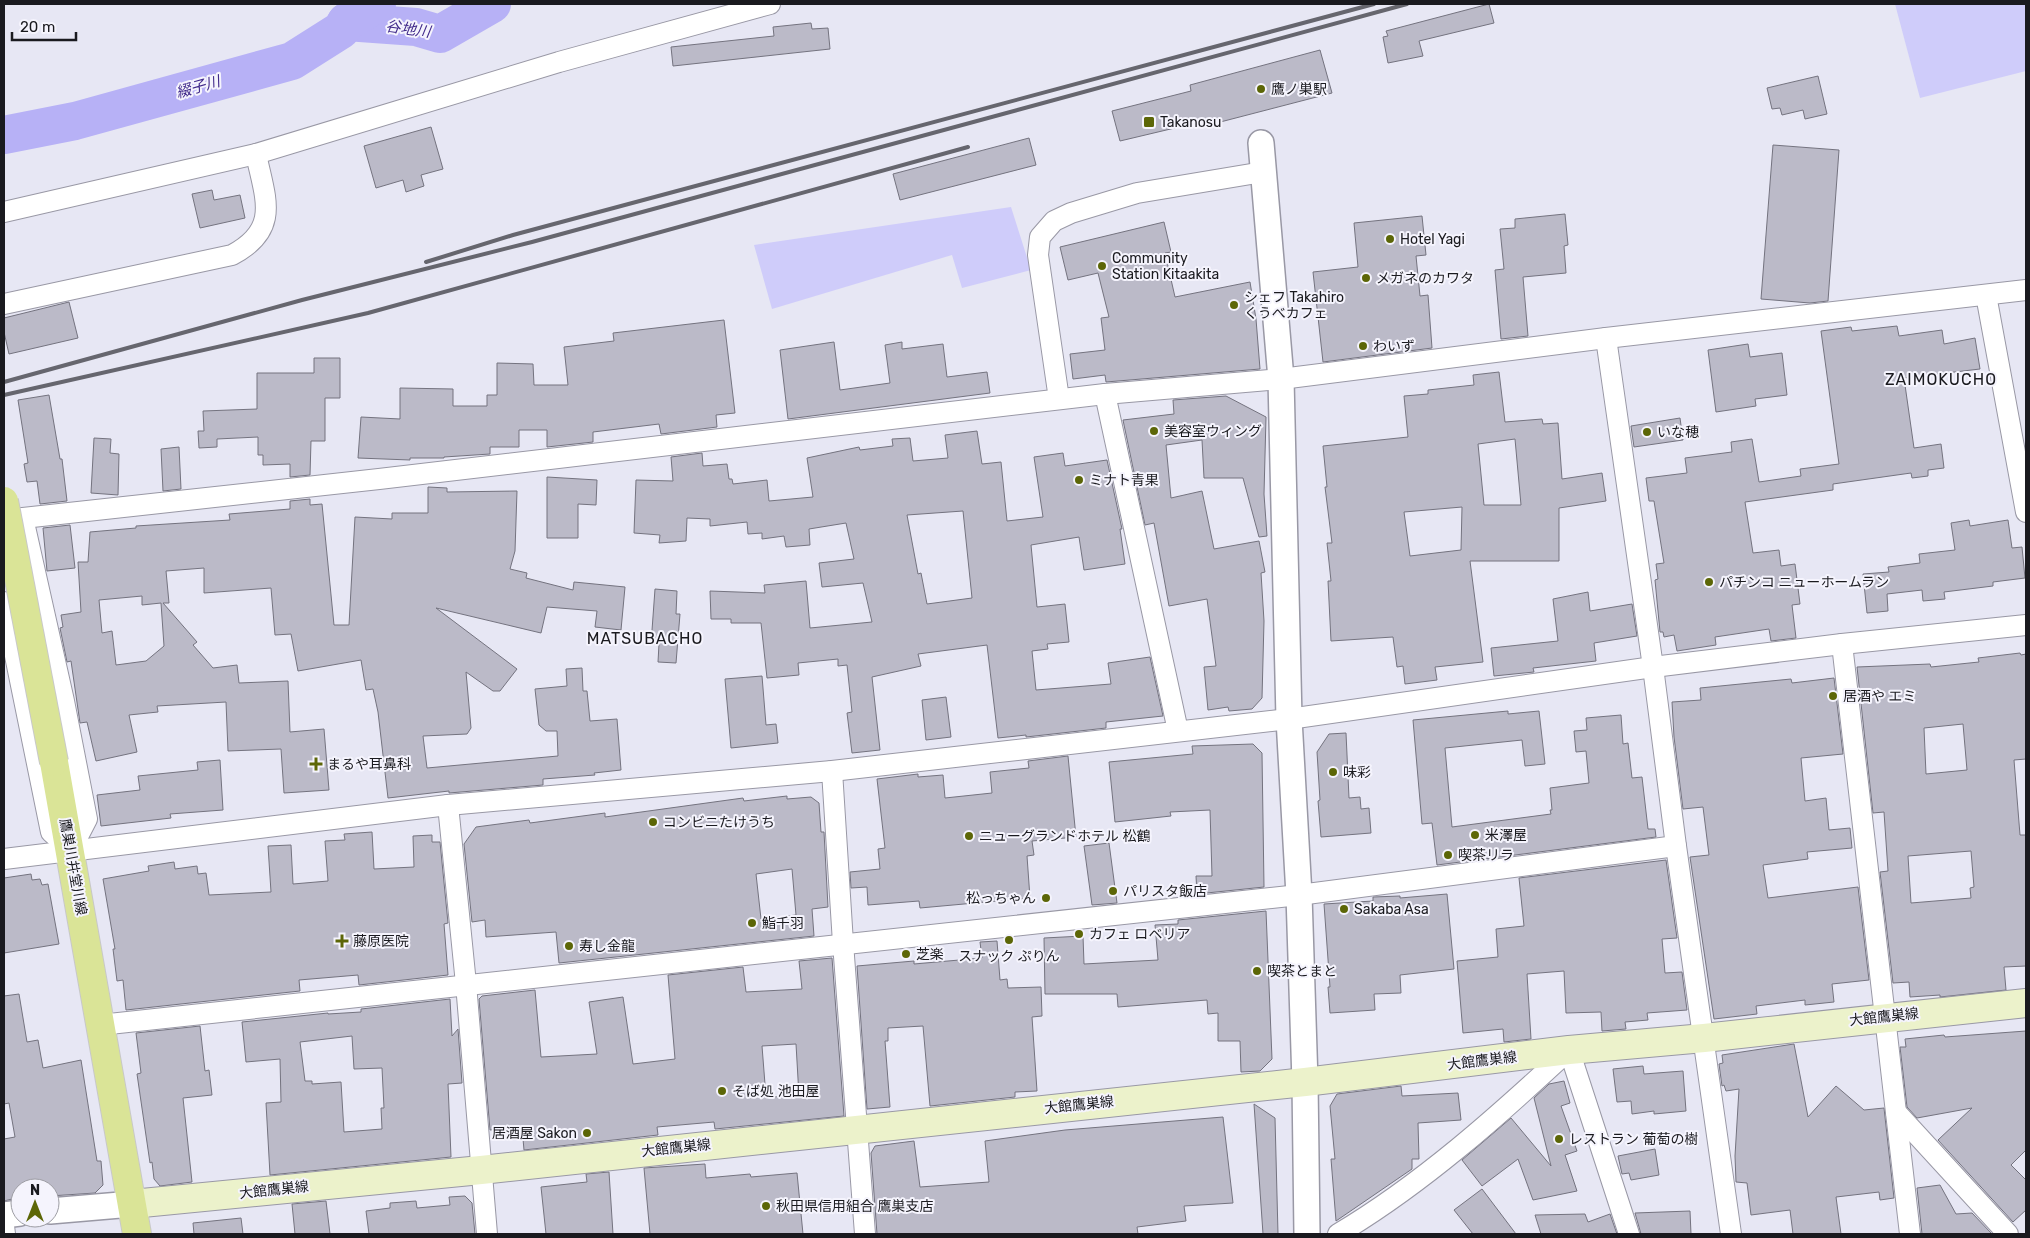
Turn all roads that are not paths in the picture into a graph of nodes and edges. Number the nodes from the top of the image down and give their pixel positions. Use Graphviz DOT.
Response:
graph roads {
  1 [pos="770,4"];
  2 [pos="1261,143"];
  3 [pos="256,154"];
  4 [pos="1263,172"];
  5 [pos="4,212"];
  6 [pos="2026,290"];
  7 [pos="1986,295"];
  8 [pos="4,304"];
  9 [pos="1606,338"];
  10 [pos="1281,379"];
  11 [pos="1105,394"];
  12 [pos="1059,399"];
  13 [pos="13,510"];
  14 [pos="2026,512"];
  15 [pos="4,527"];
  16 [pos="4,602"];
  17 [pos="2026,625"];
  18 [pos="1842,644"];
  19 [pos="1654,667"];
  20 [pos="1289,719"];
  21 [pos="1178,731"];
  22 [pos="832,771"];
  23 [pos="448,805"];
  24 [pos="1676,846"];
  25 [pos="71,850"];
  26 [pos="4,859"];
  27 [pos="1299,895"];
  28 [pos="843,943"];
  29 [pos="466,984"];
  30 [pos="2026,1002"];
  31 [pos="1886,1017"];
  32 [pos="100,1025"];
  33 [pos="1704,1038"];
  34 [pos="1569,1050"];
  35 [pos="1305,1082"];
  36 [pos="1896,1112"];
  37 [pos="858,1128"];
  38 [pos="481,1170"];
  39 [pos="132,1204"];
  40 [pos="60,1210"];
  41 [pos="4,1226"];
  42 [pos="5,1234"];
  43 [pos="137,1234"];
  44 [pos="487,1234"];
  45 [pos="865,1234"];
  46 [pos="1307,1234"];
  47 [pos="1338,1234"];
  48 [pos="1629,1234"];
  49 [pos="1730,1234"];
  50 [pos="1910,1234"];
  51 [pos="2008,1234"];
  1 -- 3 [label="street"];
  2 -- 4 [label="street"];
  3 -- 5 [label="street"];
  3 -- 8 [label="street"];
  4 -- 10 [label="street"];
  4 -- 12 [label="street"];
  6 -- 7 [label="street"];
  7 -- 9 [label="street"];
  7 -- 14 [label="street"];
  9 -- 10 [label="street"];
  9 -- 19 [label="street"];
  10 -- 11 [label="street"];
  10 -- 20 [label="street"];
  11 -- 12 [label="street"];
  11 -- 21 [label="street"];
  12 -- 13 [label="street"];
  13 -- 15 [label="street"];
  13 -- 25 [label="main road, 鷹巣川井堂川線, bridge"];
  13 -- 25 [label="street"];
  16 -- 25 [label="street"];
  17 -- 18 [label="street"];
  18 -- 19 [label="street"];
  18 -- 31 [label="street"];
  19 -- 20 [label="street"];
  19 -- 24 [label="street"];
  20 -- 21 [label="street"];
  20 -- 27 [label="street"];
  21 -- 22 [label="street"];
  22 -- 23 [label="street"];
  22 -- 28 [label="street"];
  23 -- 25 [label="street"];
  23 -- 29 [label="street"];
  24 -- 27 [label="street"];
  24 -- 33 [label="street"];
  25 -- 26 [label="street"];
  25 -- 32 [label="main road, 鷹巣川井堂川線"];
  27 -- 28 [label="street"];
  27 -- 35 [label="street"];
  28 -- 29 [label="street"];
  28 -- 37 [label="street"];
  29 -- 32 [label="street"];
  29 -- 38 [label="street"];
  30 -- 31 [label="main road, 大館鷹巣線"];
  31 -- 33 [label="main road, 大館鷹巣線"];
  31 -- 36 [label="street"];
  32 -- 39 [label="main road, 鷹巣川井堂川線"];
  33 -- 34 [label="main road, 大館鷹巣線"];
  33 -- 49 [label="street"];
  34 -- 35 [label="main road, 大館鷹巣線"];
  34 -- 47 [label="street"];
  34 -- 48 [label="street"];
  35 -- 37 [label="main road, 大館鷹巣線"];
  35 -- 46 [label="street"];
  36 -- 50 [label="street"];
  36 -- 51 [label="street"];
  37 -- 38 [label="main road, 大館鷹巣線"];
  37 -- 45 [label="street"];
  38 -- 39 [label="main road, 大館鷹巣線"];
  38 -- 44 [label="street"];
  39 -- 40 [label="street"];
  39 -- 43 [label="main road, 鷹巣川井堂川線"];
  41 -- 42 [label="street"];
}
